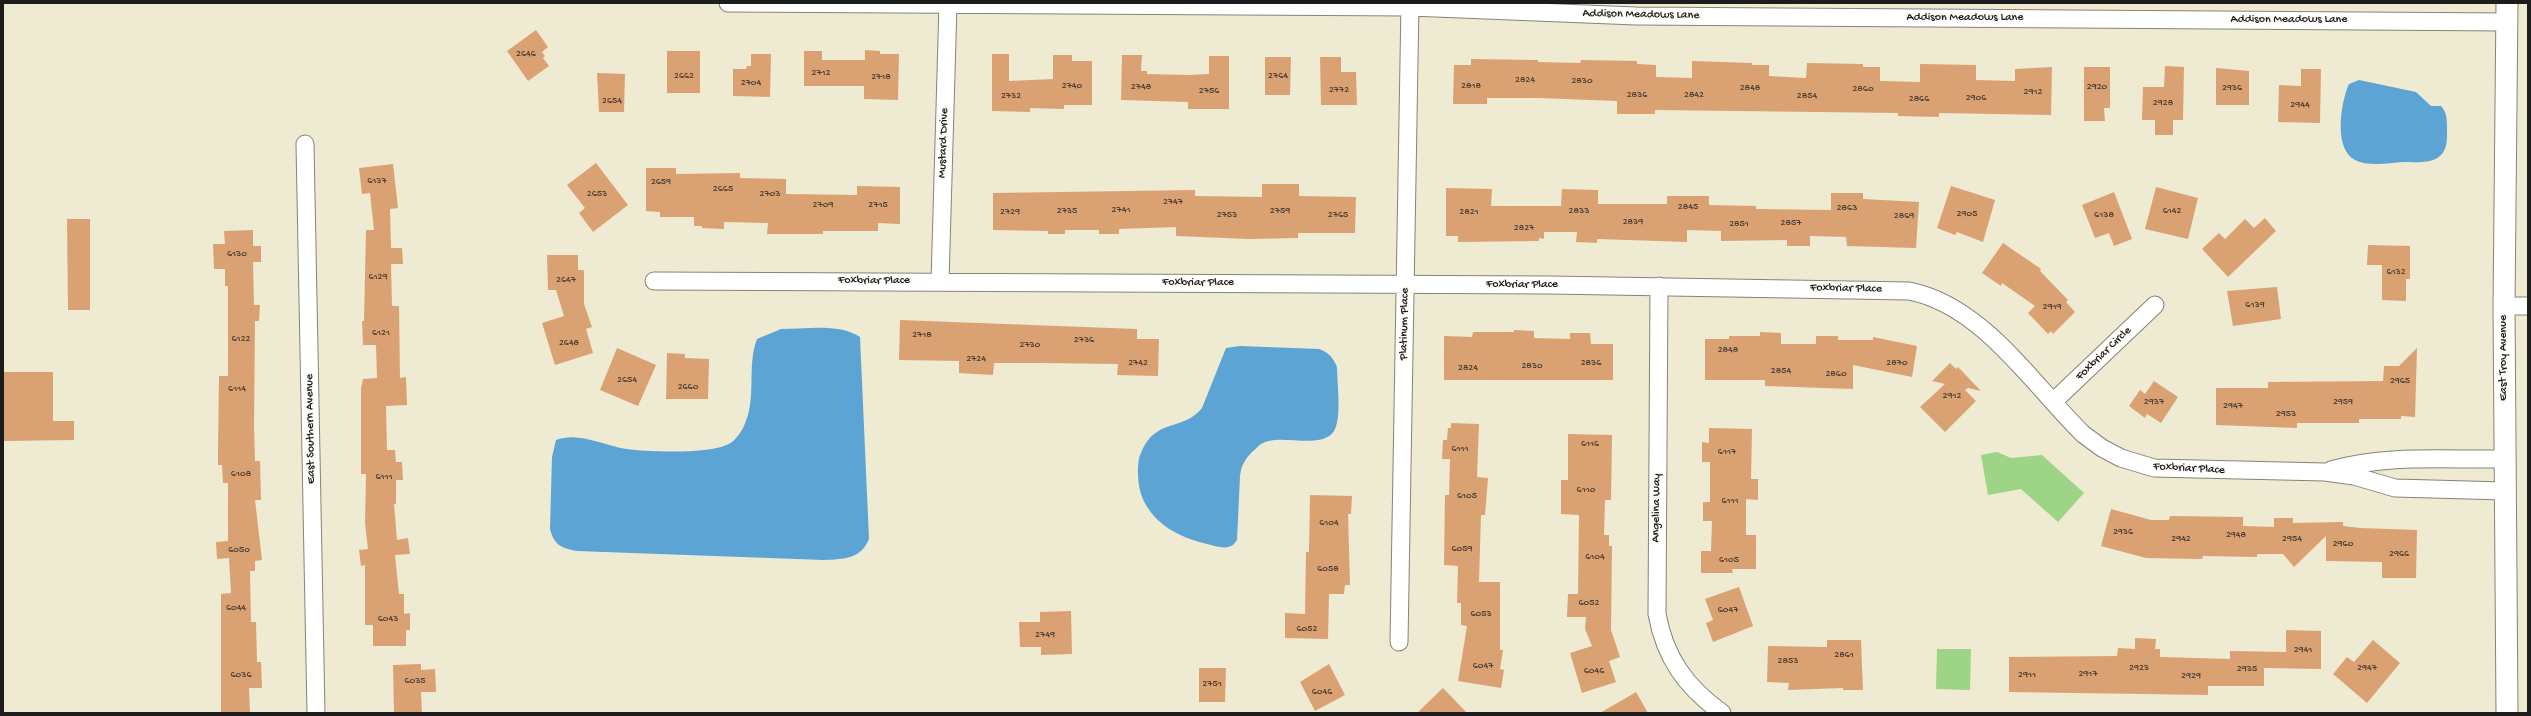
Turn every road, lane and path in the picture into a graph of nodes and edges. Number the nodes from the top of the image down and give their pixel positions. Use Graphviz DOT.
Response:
graph roads {
  1 [pos="728,3"];
  2 [pos="948,4"];
  3 [pos="1410,5"];
  4 [pos="2507,12"];
  5 [pos="305,144"];
  6 [pos="654,280"];
  7 [pos="940,282"];
  8 [pos="1405,284"];
  9 [pos="1659,286"];
  10 [pos="2155,305"];
  11 [pos="2504,306"];
  12 [pos="2528,306"];
  13 [pos="2053,402"];
  14 [pos="2504,459"];
  15 [pos="2324,472"];
  16 [pos="2505,492"];
  17 [pos="1399,642"];
  18 [pos="1717,712"];
  19 [pos="316,713"];
  20 [pos="2507,713"];
  1 -- 2 [label="street, Addison Meadows Lane"];
  2 -- 3 [label="street, Addison Meadows Lane"];
  2 -- 7 [label="street, Mustard Drive"];
  3 -- 4 [label="street, Addison Meadows Lane"];
  3 -- 8 [label="street, Platinum Place"];
  4 -- 11 [label="street, East Troy Avenue"];
  5 -- 19 [label="street, East Southern Avenue"];
  6 -- 7 [label="street, Foxbriar Place"];
  7 -- 8 [label="street, Foxbriar Place"];
  8 -- 9 [label="street, Foxbriar Place"];
  8 -- 17 [label="street, Platinum Place"];
  9 -- 13 [label="street, Foxbriar Place"];
  9 -- 18 [label="street, Angelina Way"];
  10 -- 13 [label="street, Foxbriar Circle"];
  11 -- 12 [label="street"];
  11 -- 14 [label="street, East Troy Avenue"];
  13 -- 15 [label="street, Foxbriar Place"];
  14 -- 15 [label="street, Foxbriar Place"];
  14 -- 16 [label="street, East Troy Avenue"];
  15 -- 16 [label="street, Foxbriar Place"];
  16 -- 20 [label="street, East Troy Avenue"];
}
